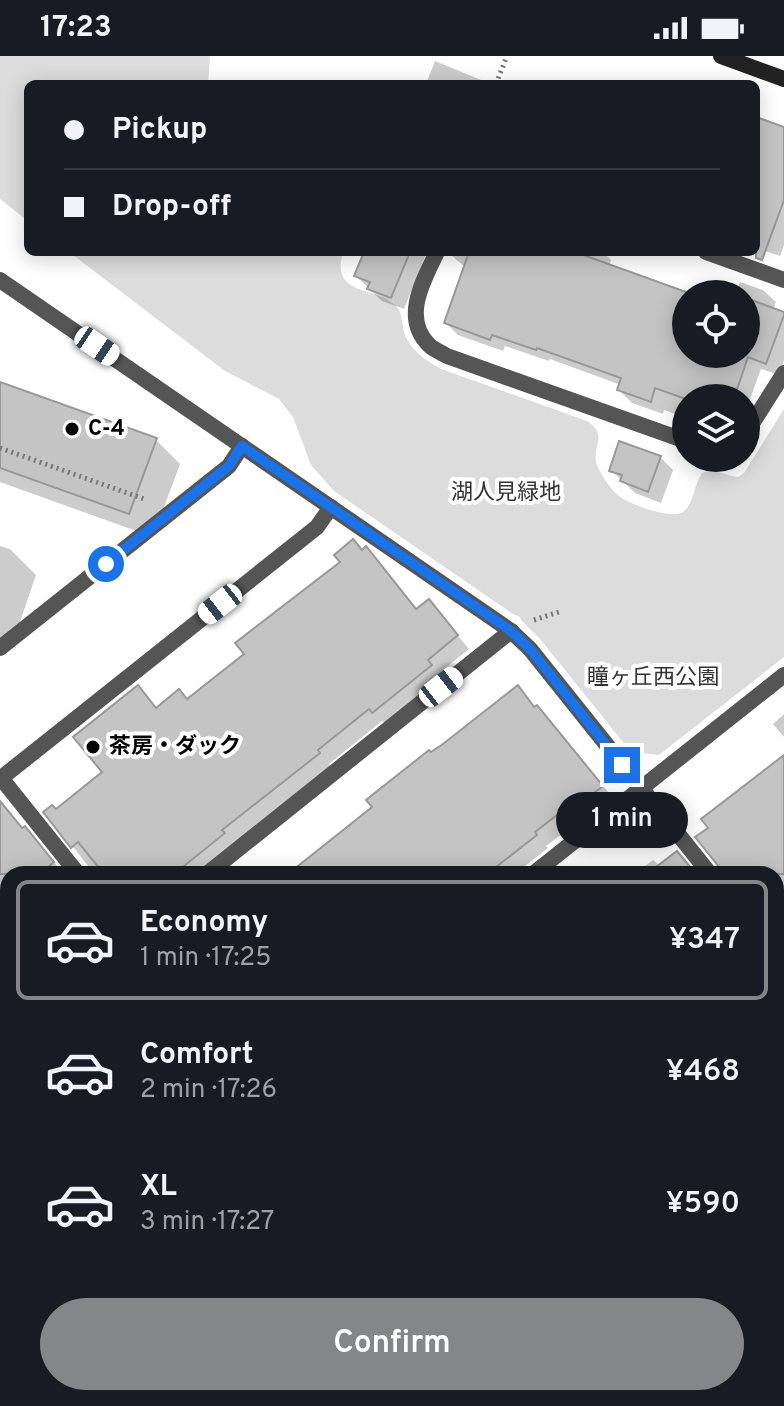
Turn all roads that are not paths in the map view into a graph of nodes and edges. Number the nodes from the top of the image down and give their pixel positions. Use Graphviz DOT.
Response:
graph roads {
  1 [pos="721,56"];
  2 [pos="784,79"];
  3 [pos="435,256"];
  4 [pos="717,256"];
  5 [pos="0,280"];
  6 [pos="784,280"];
  7 [pos="784,373"];
  8 [pos="760,411"];
  9 [pos="672,436"];
  10 [pos="242,446"];
  11 [pos="331,507"];
  12 [pos="511,631"];
  13 [pos="0,648"];
  14 [pos="784,675"];
  15 [pos="0,779"];
  16 [pos="641,788"];
  17 [pos="71,866"];
  18 [pos="217,866"];
  19 [pos="543,866"];
  20 [pos="704,866"];
  1 -- 2 [label="street"];
  3 -- 9 [label="street"];
  4 -- 6 [label="street"];
  5 -- 10 [label="street"];
  7 -- 8 [label="street"];
  10 -- 11 [label="street"];
  10 -- 13 [label="street"];
  11 -- 12 [label="street"];
  11 -- 15 [label="street"];
  12 -- 16 [label="street"];
  12 -- 18 [label="street"];
  14 -- 16 [label="street"];
  15 -- 17 [label="street"];
  16 -- 19 [label="street"];
  16 -- 20 [label="street"];
}
